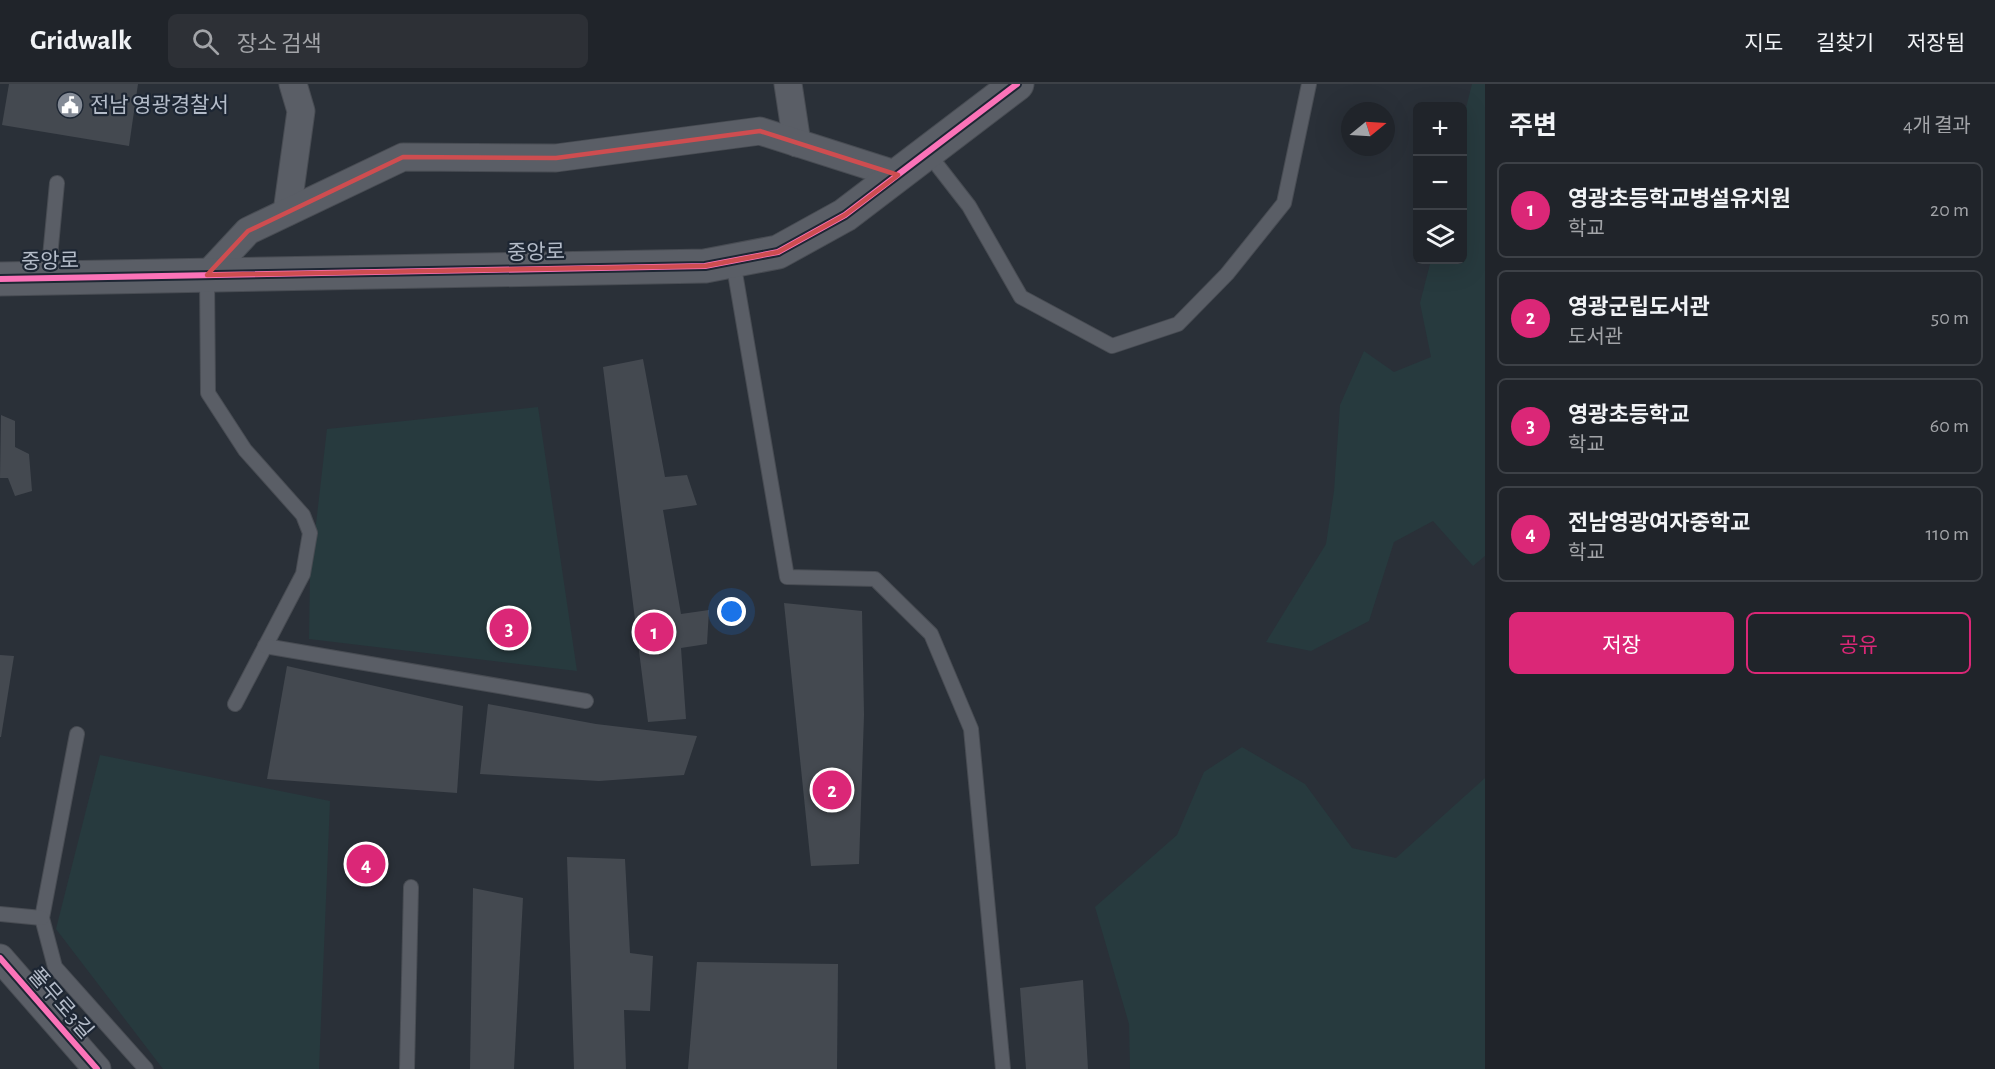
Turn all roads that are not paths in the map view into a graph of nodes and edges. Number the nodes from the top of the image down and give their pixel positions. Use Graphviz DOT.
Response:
graph roads {
  1 [pos="293,84"];
  2 [pos="789,84"];
  3 [pos="1017,84"];
  4 [pos="1309,84"];
  5 [pos="797,143"];
  6 [pos="927,152"];
  7 [pos="898,175"];
  8 [pos="57,183"];
  9 [pos="288,212"];
  10 [pos="733,261"];
  11 [pos="207,275"];
  12 [pos="48,278"];
  13 [pos="0,279"];
  14 [pos="265,646"];
  15 [pos="586,701"];
  16 [pos="235,704"];
  17 [pos="77,734"];
  18 [pos="411,887"];
  19 [pos="0,914"];
  20 [pos="42,918"];
  21 [pos="0,958"];
  22 [pos="97,1069"];
  23 [pos="146,1069"];
  24 [pos="407,1069"];
  25 [pos="1003,1069"];
  1 -- 9 [label="street"];
  2 -- 5 [label="street"];
  3 -- 6 [label="street, 중앙로"];
  4 -- 6 [label="lane"];
  5 -- 7 [label="street"];
  5 -- 9 [label="street"];
  6 -- 7 [label="street, 중앙로"];
  7 -- 10 [label="street, 중앙로"];
  8 -- 12 [label="lane"];
  9 -- 11 [label="street"];
  10 -- 11 [label="street, 중앙로"];
  10 -- 25 [label="lane"];
  11 -- 12 [label="street, 중앙로"];
  11 -- 14 [label="lane"];
  12 -- 13 [label="street, 중앙로"];
  14 -- 15 [label="lane"];
  14 -- 16 [label="lane"];
  17 -- 20 [label="lane"];
  18 -- 24 [label="lane"];
  19 -- 20 [label="lane"];
  20 -- 23 [label="lane"];
  21 -- 22 [label="street, 풀무로3길"];
}
